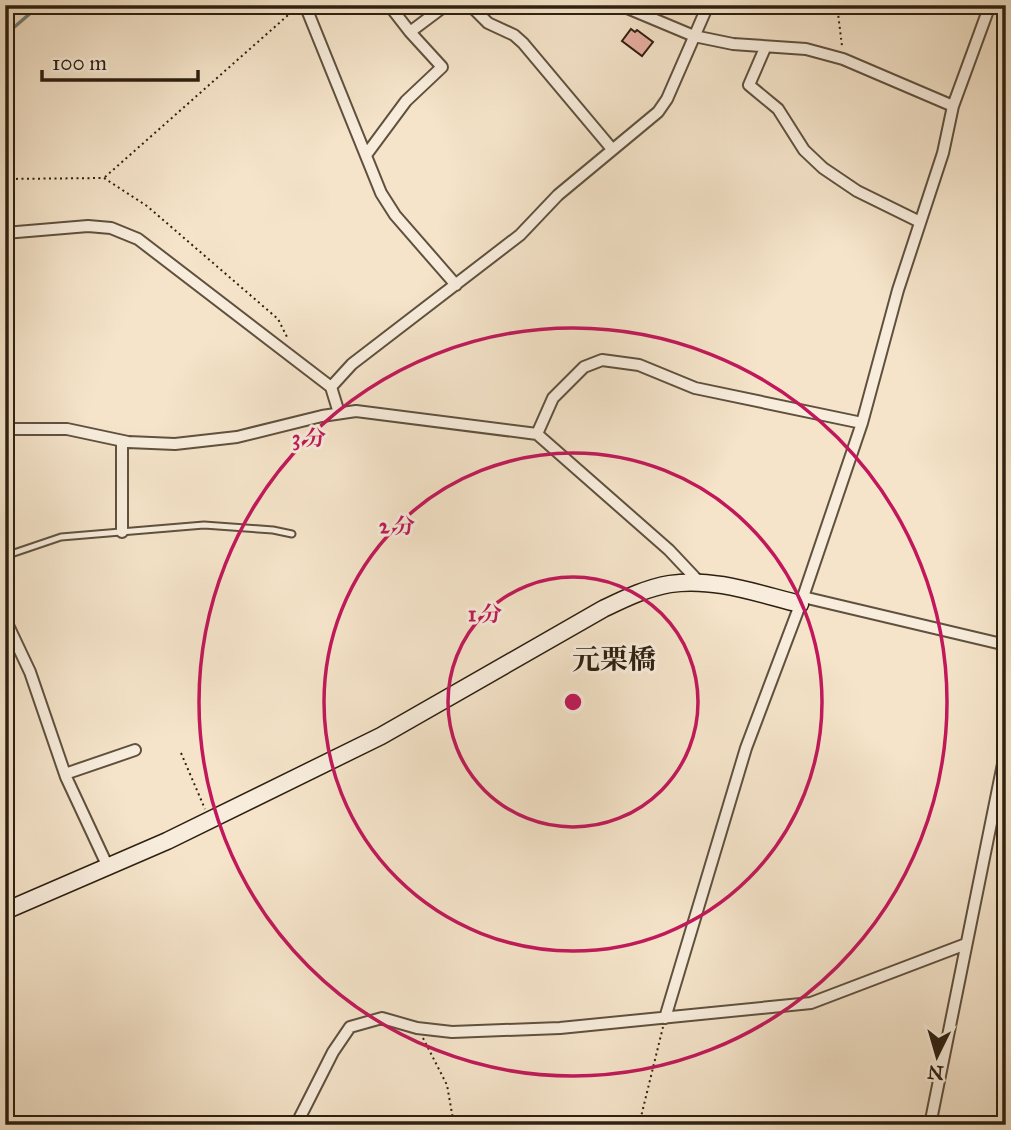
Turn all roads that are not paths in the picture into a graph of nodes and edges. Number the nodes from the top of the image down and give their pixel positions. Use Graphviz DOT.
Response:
graph roads {
  1 [pos="302,5"];
  2 [pos="388,5"];
  3 [pos="446,5"];
  4 [pos="470,5"];
  5 [pos="620,5"];
  6 [pos="708,5"];
  7 [pos="990,5"];
  8 [pos="410,32"];
  9 [pos="694,36"];
  10 [pos="765,48"];
  11 [pos="953,106"];
  12 [pos="612,149"];
  13 [pos="366,155"];
  14 [pos="920,222"];
  15 [pos="5,233"];
  16 [pos="456,285"];
  17 [pos="331,387"];
  18 [pos="339,413"];
  19 [pos="862,423"];
  20 [pos="5,429"];
  21 [pos="537,434"];
  22 [pos="122,440"];
  23 [pos="122,532"];
  24 [pos="292,534"];
  25 [pos="5,556"];
  26 [pos="701,584"];
  27 [pos="801,600"];
  28 [pos="5,619"];
  29 [pos="1006,645"];
  30 [pos="1006,749"];
  31 [pos="135,750"];
  32 [pos="65,774"];
  33 [pos="108,867"];
  34 [pos="5,911"];
  35 [pos="966,944"];
  36 [pos="665,1018"];
  37 [pos="296,1125"];
  38 [pos="930,1125"];
  1 -- 13 [label="street"];
  2 -- 8 [label="street"];
  3 -- 8 [label="street"];
  4 -- 12 [label="street"];
  5 -- 9 [label="street"];
  6 -- 9 [label="street"];
  7 -- 11 [label="street"];
  8 -- 13 [label="street"];
  9 -- 10 [label="street"];
  9 -- 12 [label="street"];
  10 -- 11 [label="street"];
  10 -- 14 [label="street"];
  11 -- 14 [label="street"];
  12 -- 16 [label="street"];
  13 -- 16 [label="street"];
  14 -- 19 [label="street"];
  15 -- 17 [label="street"];
  16 -- 17 [label="street"];
  17 -- 18 [label="street"];
  18 -- 21 [label="street"];
  18 -- 22 [label="street"];
  19 -- 21 [label="street"];
  19 -- 27 [label="street"];
  20 -- 22 [label="street"];
  21 -- 26 [label="street"];
  22 -- 23 [label="street"];
  23 -- 24 [label="lane"];
  23 -- 25 [label="lane"];
  26 -- 27 [label="street"];
  26 -- 33 [label="street"];
  27 -- 29 [label="street"];
  27 -- 36 [label="street"];
  28 -- 32 [label="street"];
  30 -- 35 [label="street"];
  31 -- 32 [label="street"];
  32 -- 33 [label="street"];
  33 -- 34 [label="street"];
  35 -- 36 [label="street"];
  35 -- 38 [label="street"];
  36 -- 37 [label="street"];
}
